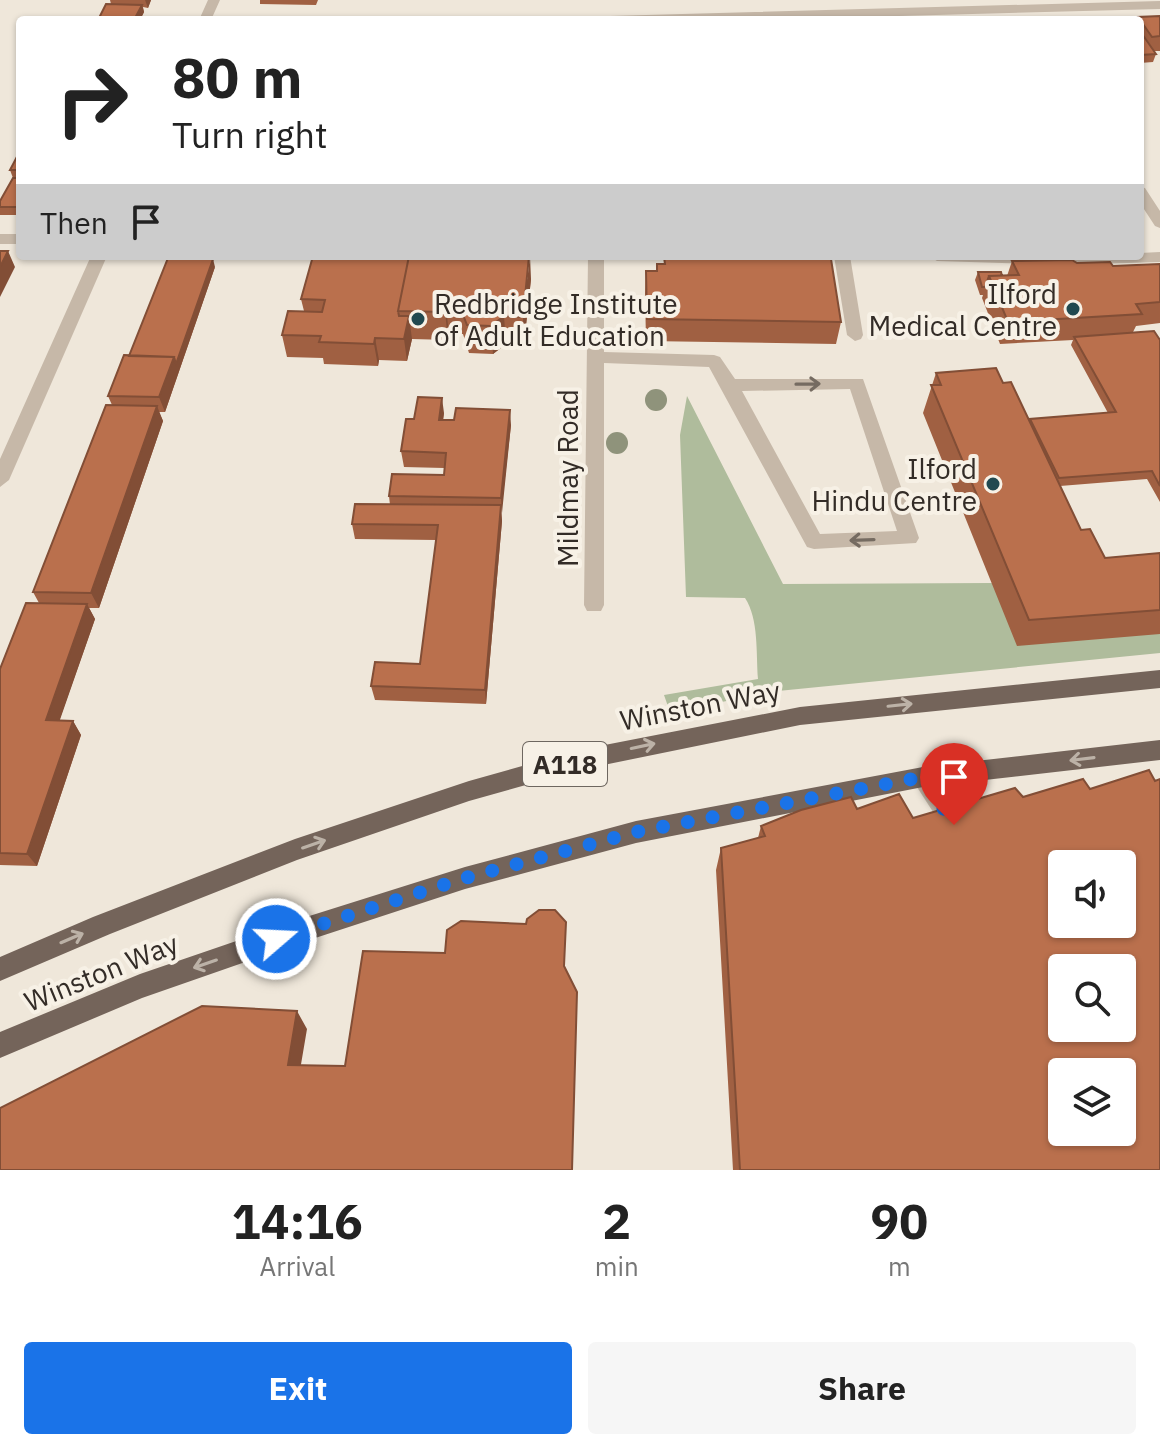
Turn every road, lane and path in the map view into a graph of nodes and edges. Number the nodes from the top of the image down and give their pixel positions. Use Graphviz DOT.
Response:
graph roads {
  1 [pos="1160,5"];
  2 [pos="1028,10"];
  3 [pos="777,16"];
  4 [pos="1144,197"];
  5 [pos="1160,223"];
  6 [pos="97,260"];
  7 [pos="596,260"];
  8 [pos="843,260"];
  9 [pos="855,335"];
  10 [pos="596,357"];
  11 [pos="730,385"];
  12 [pos="0,480"];
  13 [pos="594,605"];
  14 [pos="1160,679"];
  15 [pos="1160,750"];
  16 [pos="923,777"];
  17 [pos="954,825"];
  18 [pos="0,969"];
  19 [pos="0,1045"];
  1 -- 2 [label="street"];
  2 -- 3 [label="street"];
  4 -- 5 [label="street"];
  6 -- 12 [label="street"];
  7 -- 10 [label="street, Mildmay Road"];
  8 -- 9 [label="street"];
  10 -- 11 [label="street"];
  10 -- 13 [label="street, Mildmay Road"];
  11 -- 11 [label="street, one-way"];
  18 -- 14 [label="main road, Winston Way / A118, one-way"];
  15 -- 16 [label="main road, Winston Way, one-way"];
  16 -- 17 [label="street"];
  16 -- 19 [label="main road, Winston Way, one-way"];
}
